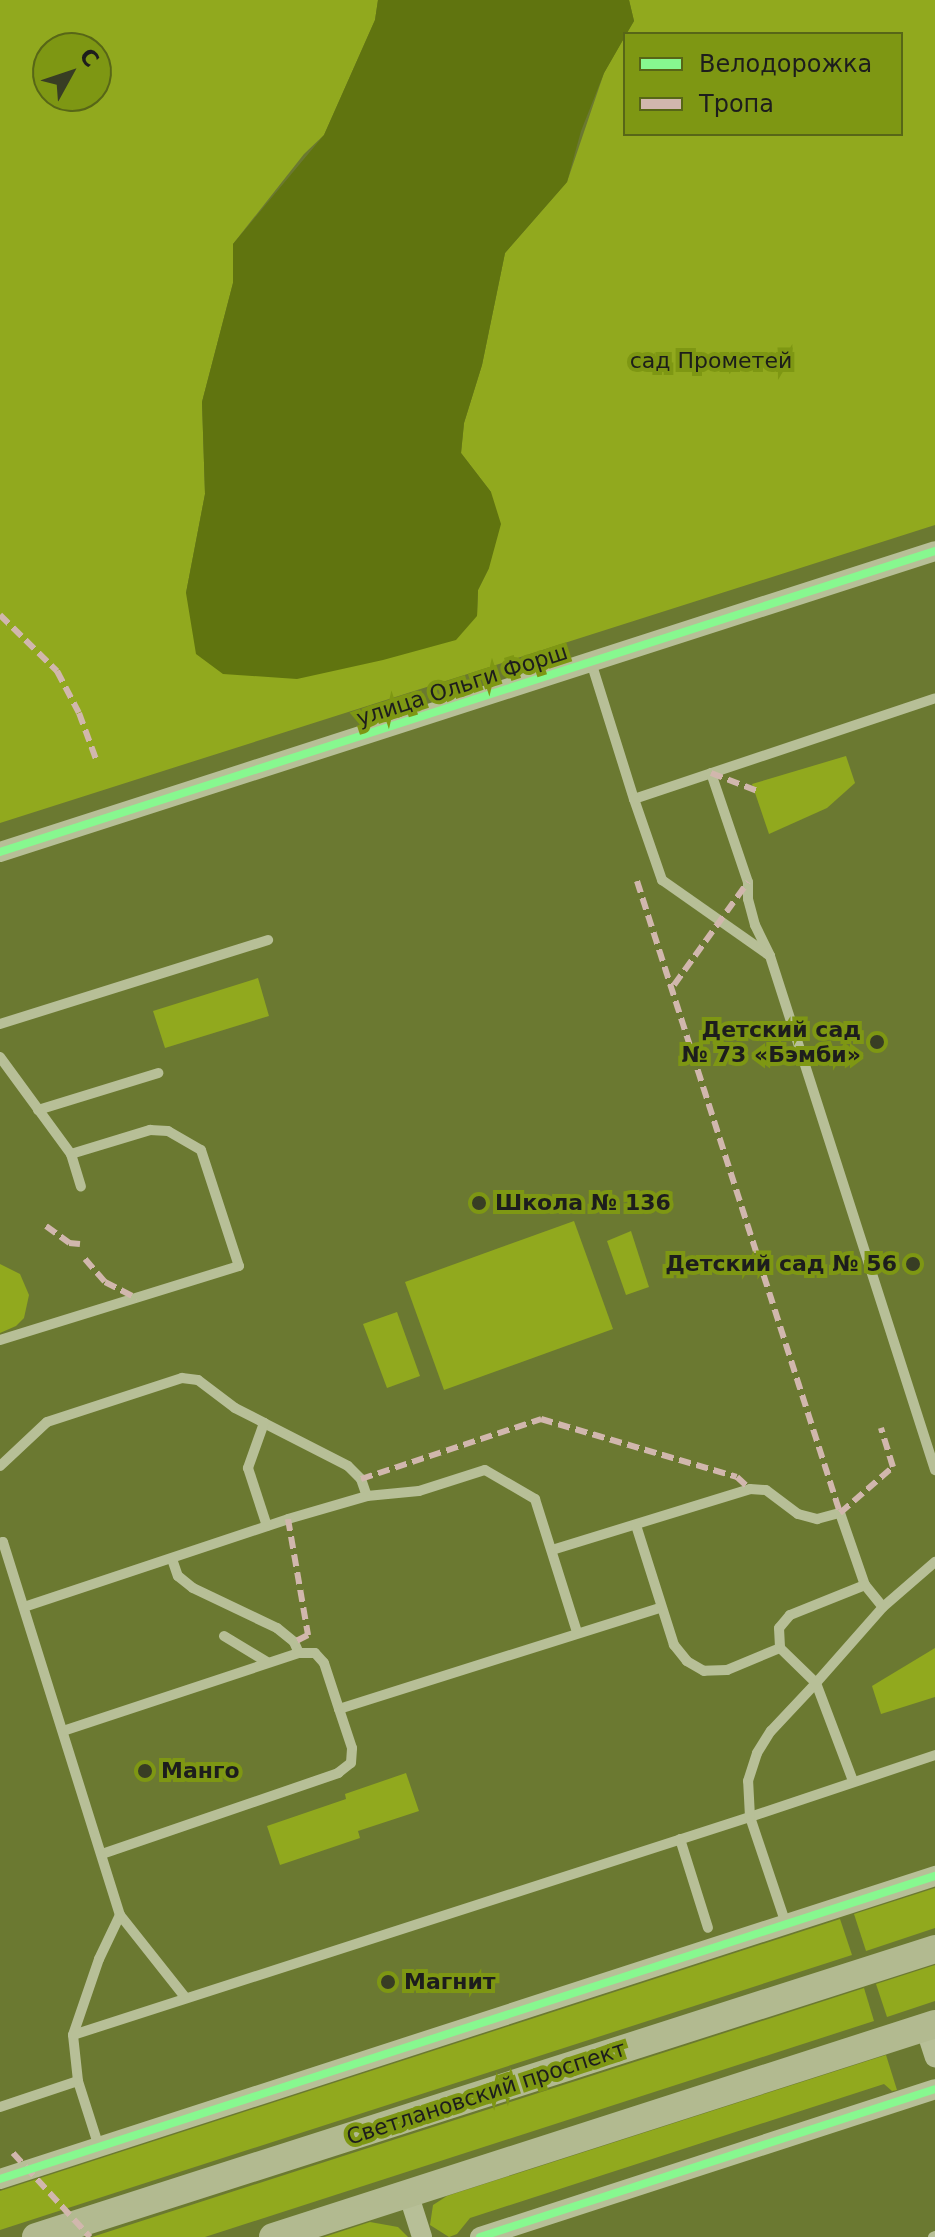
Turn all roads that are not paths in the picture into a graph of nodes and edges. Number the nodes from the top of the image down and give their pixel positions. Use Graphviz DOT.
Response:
graph roads {
  1 [pos="935,551"];
  2 [pos="591,662"];
  3 [pos="935,698"];
  4 [pos="711,773"];
  5 [pos="634,799"];
  6 [pos="0,852"];
  7 [pos="268,940"];
  8 [pos="770,956"];
  9 [pos="0,1024"];
  10 [pos="0,1057"];
  11 [pos="158,1073"];
  12 [pos="38,1110"];
  13 [pos="71,1154"];
  14 [pos="81,1186"];
  15 [pos="0,1340"];
  16 [pos="264,1423"];
  17 [pos="0,1466"];
  18 [pos="935,1470"];
  19 [pos="367,1496"];
  20 [pos="636,1525"];
  21 [pos="267,1526"];
  22 [pos="1,1539"];
  23 [pos="552,1550"];
  24 [pos="172,1559"];
  25 [pos="935,1562"];
  26 [pos="865,1585"];
  27 [pos="24,1607"];
  28 [pos="883,1607"];
  29 [pos="660,1608"];
  30 [pos="577,1632"];
  31 [pos="224,1636"];
  32 [pos="780,1648"];
  33 [pos="299,1653"];
  34 [pos="267,1662"];
  35 [pos="816,1683"];
  36 [pos="339,1709"];
  37 [pos="63,1731"];
  38 [pos="935,1755"];
  39 [pos="853,1781"];
  40 [pos="750,1817"];
  41 [pos="680,1839"];
  42 [pos="102,1854"];
  43 [pos="935,1876"];
  44 [pos="120,1915"];
  45 [pos="786,1924"];
  46 [pos="708,1928"];
  47 [pos="935,1949"];
  48 [pos="185,1997"];
  49 [pos="930,2026"];
  50 [pos="73,2035"];
  51 [pos="935,2057"];
  52 [pos="78,2081"];
  53 [pos="935,2089"];
  54 [pos="0,2107"];
  55 [pos="99,2147"];
  56 [pos="0,2179"];
  57 [pos="408,2193"];
  58 [pos="36,2237"];
  59 [pos="273,2237"];
  60 [pos="422,2237"];
  61 [pos="480,2237"];
  1 -- 2 [label="street, улица Ольги Форш"];
  2 -- 5 [label="lane"];
  2 -- 6 [label="street, улица Ольги Форш"];
  3 -- 4 [label="lane"];
  4 -- 5 [label="lane"];
  4 -- 8 [label="lane"];
  5 -- 8 [label="lane"];
  7 -- 9 [label="lane"];
  8 -- 18 [label="lane"];
  10 -- 12 [label="lane"];
  11 -- 12 [label="lane"];
  12 -- 13 [label="lane"];
  13 -- 14 [label="lane"];
  13 -- 15 [label="lane"];
  16 -- 17 [label="lane"];
  16 -- 19 [label="lane"];
  16 -- 21 [label="lane"];
  19 -- 21 [label="lane"];
  19 -- 23 [label="lane"];
  20 -- 23 [label="lane"];
  20 -- 26 [label="lane"];
  20 -- 29 [label="lane"];
  21 -- 24 [label="lane"];
  22 -- 27 [label="lane"];
  23 -- 30 [label="lane"];
  24 -- 27 [label="lane"];
  24 -- 33 [label="lane"];
  25 -- 28 [label="lane"];
  26 -- 28 [label="lane"];
  26 -- 32 [label="lane"];
  27 -- 37 [label="lane"];
  28 -- 35 [label="lane"];
  29 -- 30 [label="lane"];
  29 -- 32 [label="lane"];
  30 -- 36 [label="lane"];
  31 -- 34 [label="lane"];
  32 -- 35 [label="lane"];
  33 -- 34 [label="lane"];
  33 -- 36 [label="lane"];
  34 -- 37 [label="lane"];
  35 -- 39 [label="lane"];
  35 -- 40 [label="lane"];
  36 -- 42 [label="lane"];
  37 -- 42 [label="lane"];
  38 -- 39 [label="lane"];
  39 -- 40 [label="lane"];
  40 -- 41 [label="lane"];
  40 -- 45 [label="lane"];
  41 -- 46 [label="lane"];
  41 -- 48 [label="lane"];
  42 -- 44 [label="lane"];
  43 -- 45 [label="street"];
  44 -- 48 [label="lane"];
  44 -- 50 [label="lane"];
  45 -- 55 [label="street"];
  47 -- 58 [label="main road, Светлановский проспект"];
  48 -- 50 [label="lane"];
  49 -- 51 [label="street"];
  49 -- 57 [label="main road"];
  50 -- 52 [label="lane"];
  52 -- 54 [label="lane"];
  52 -- 55 [label="lane"];
  53 -- 61 [label="street"];
  55 -- 56 [label="street"];
  57 -- 59 [label="main road"];
  57 -- 60 [label="street"];
}
